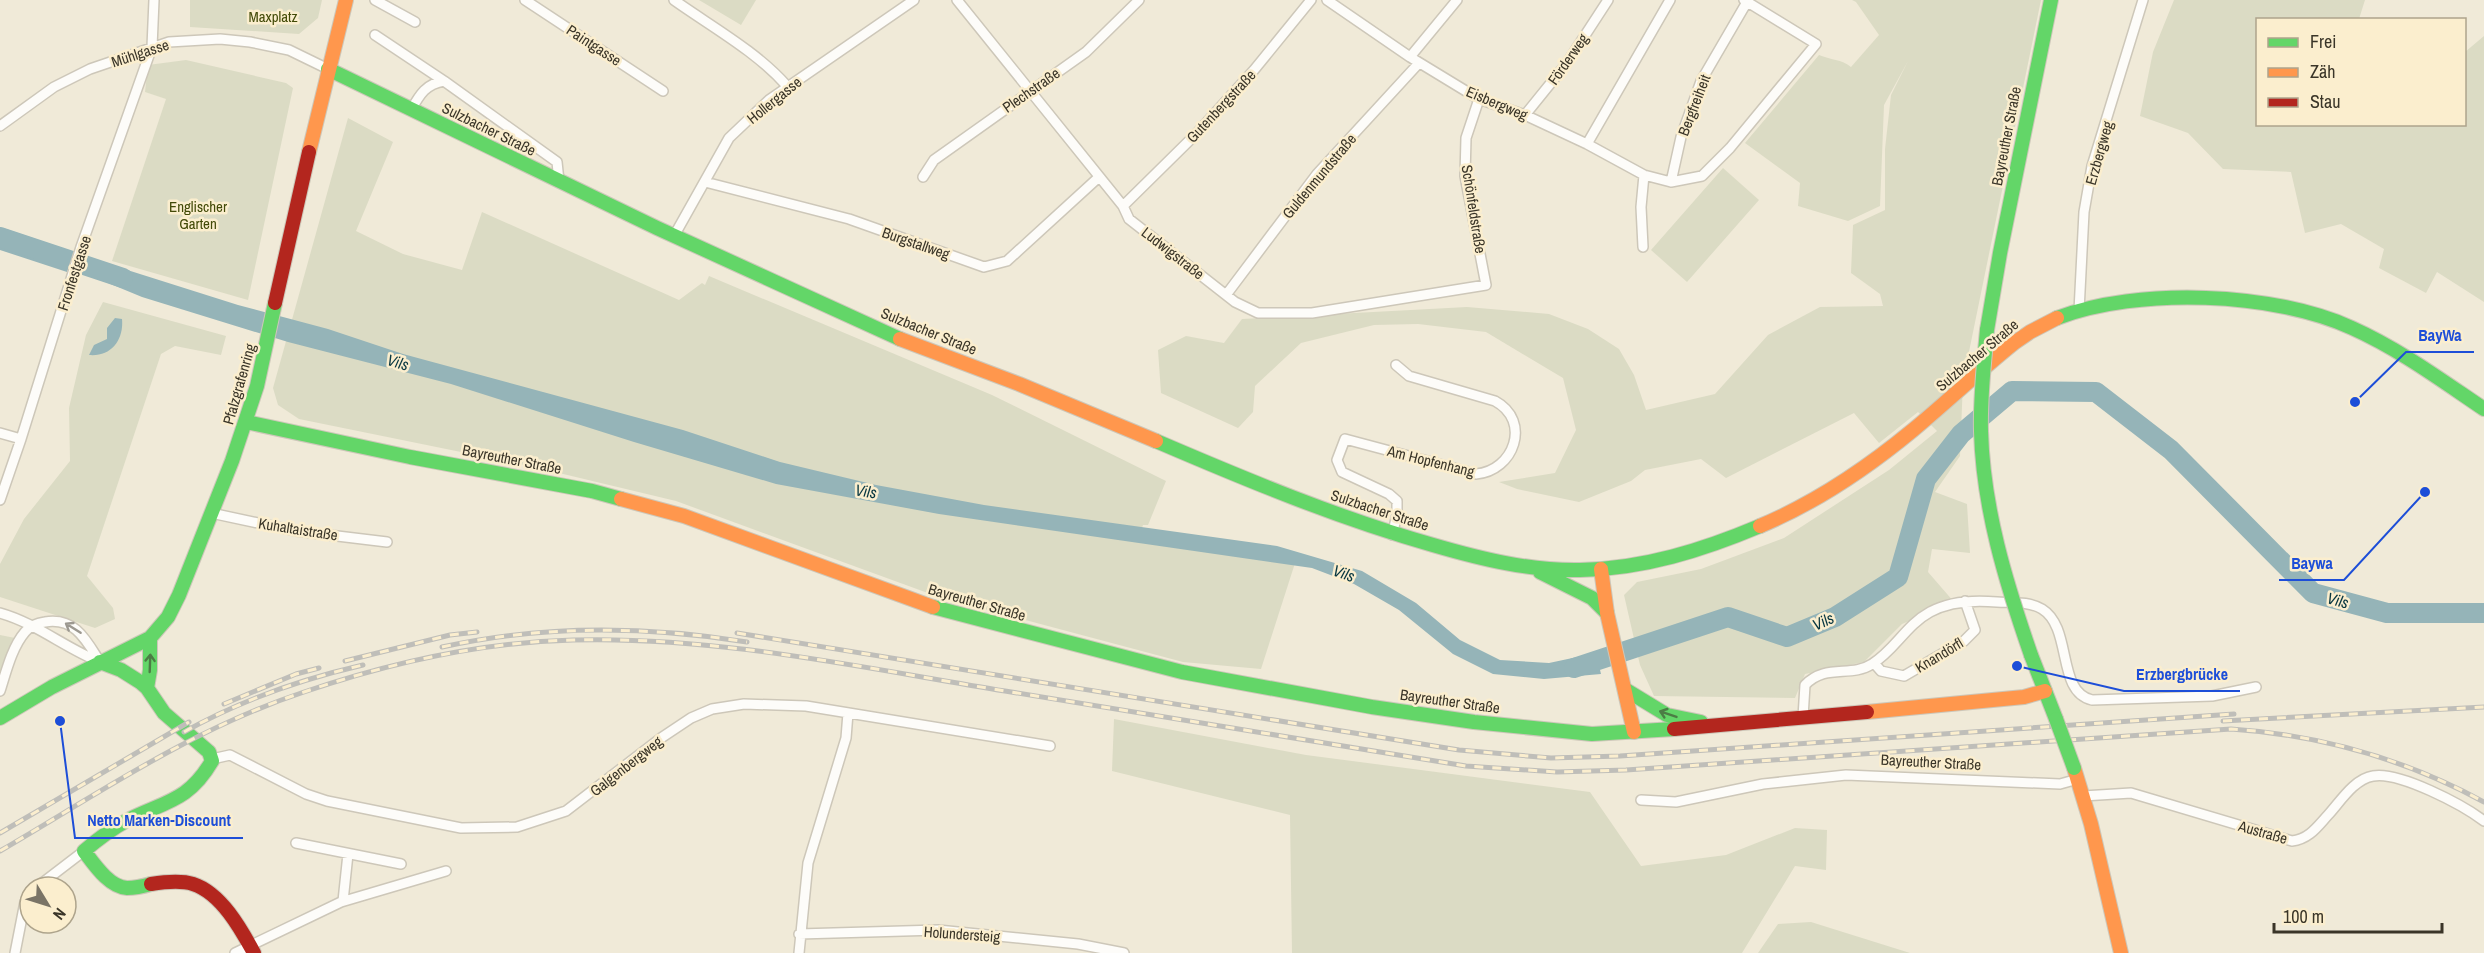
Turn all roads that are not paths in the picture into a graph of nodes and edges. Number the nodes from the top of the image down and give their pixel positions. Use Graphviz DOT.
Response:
graph roads {
  1 [pos="154,0"];
  2 [pos="346,0"];
  3 [pos="375,0"];
  4 [pos="525,0"];
  5 [pos="674,0"];
  6 [pos="914,0"];
  7 [pos="957,0"];
  8 [pos="1139,0"];
  9 [pos="1311,0"];
  10 [pos="1327,0"];
  11 [pos="1457,0"];
  12 [pos="1608,0"];
  13 [pos="1670,0"];
  14 [pos="2052,0"];
  15 [pos="2144,0"];
  16 [pos="1745,1"];
  17 [pos="415,22"];
  18 [pos="375,35"];
  19 [pos="152,47"];
  20 [pos="1410,57"];
  21 [pos="1419,63"];
  22 [pos="328,69"];
  23 [pos="444,81"];
  24 [pos="787,86"];
  25 [pos="663,91"];
  26 [pos="1029,91"];
  27 [pos="1479,99"];
  28 [pos="411,110"];
  29 [pos="1526,115"];
  30 [pos="0,126"];
  31 [pos="1587,144"];
  32 [pos="1644,175"];
  33 [pos="923,177"];
  34 [pos="1099,177"];
  35 [pos="559,181"];
  36 [pos="705,182"];
  37 [pos="1671,182"];
  38 [pos="1123,206"];
  39 [pos="674,236"];
  40 [pos="1643,248"];
  41 [pos="1486,285"];
  42 [pos="1226,295"];
  43 [pos="2079,311"];
  44 [pos="1396,365"];
  45 [pos="2484,409"];
  46 [pos="246,422"];
  47 [pos="0,434"];
  48 [pos="21,439"];
  49 [pos="0,500"];
  50 [pos="211,513"];
  51 [pos="1392,534"];
  52 [pos="387,542"];
  53 [pos="1601,569"];
  54 [pos="1539,571"];
  55 [pos="1597,593"];
  56 [pos="1965,602"];
  57 [pos="3,614"];
  58 [pos="32,626"];
  59 [pos="150,638"];
  60 [pos="100,662"];
  61 [pos="1874,663"];
  62 [pos="2256,687"];
  63 [pos="147,688"];
  64 [pos="1626,690"];
  65 [pos="2045,691"];
  66 [pos="0,692"];
  67 [pos="848,713"];
  68 [pos="1803,717"];
  69 [pos="0,718"];
  70 [pos="1715,725"];
  71 [pos="1634,732"];
  72 [pos="1050,746"];
  73 [pos="212,759"];
  74 [pos="2076,774"];
  75 [pos="2083,796"];
  76 [pos="1641,800"];
  77 [pos="2484,821"];
  78 [pos="296,843"];
  79 [pos="84,851"];
  80 [pos="348,854"];
  81 [pos="401,864"];
  82 [pos="446,872"];
  83 [pos="53,875"];
  84 [pos="344,901"];
  85 [pos="799,934"];
  86 [pos="19,935"];
  87 [pos="252,949"];
  88 [pos="15,953"];
  89 [pos="235,953"];
  90 [pos="799,953"];
  91 [pos="1124,953"];
  92 [pos="2121,953"];
  1 -- 19 [label="street, Fronfestgasse"];
  2 -- 22 [label="main road, Pfalzgrafenring"];
  3 -- 17 [label="street"];
  4 -- 25 [label="street, Paintgasse"];
  5 -- 24 [label="street"];
  6 -- 24 [label="street, Hollergasse"];
  7 -- 26 [label="street, Ludwigstraße"];
  8 -- 26 [label="street, Plechstraße"];
  9 -- 38 [label="street, Gutenbergstraße"];
  10 -- 20 [label="street, Eisbergweg"];
  11 -- 20 [label="street"];
  12 -- 29 [label="street, Förderweg"];
  13 -- 31 [label="street"];
  14 -- 65 [label="main road, Bayreuther Straße, bridge"];
  15 -- 43 [label="street, Erzbergweg"];
  16 -- 37 [label="street, Bergfreiheit"];
  16 -- 37 [label="street, Eisbergweg"];
  18 -- 23 [label="street"];
  19 -- 22 [label="street, Mühlgasse"];
  19 -- 30 [label="street, Mühlgasse"];
  19 -- 48 [label="street, Fronfestgasse"];
  20 -- 21 [label="street, Eisbergweg"];
  21 -- 27 [label="street, Eisbergweg"];
  21 -- 42 [label="street, Guldenmundstraße"];
  22 -- 28 [label="main road, Sulzbacher Straße"];
  22 -- 46 [label="main road, Pfalzgrafenring"];
  23 -- 28 [label="street"];
  23 -- 35 [label="street"];
  24 -- 36 [label="street, Hollergasse"];
  26 -- 33 [label="street, Plechstraße"];
  26 -- 34 [label="street, Ludwigstraße"];
  27 -- 29 [label="street, Eisbergweg"];
  27 -- 41 [label="street, Schönfeldstraße"];
  28 -- 35 [label="main road, Sulzbacher Straße"];
  29 -- 31 [label="street, Eisbergweg"];
  31 -- 32 [label="street, Eisbergweg"];
  32 -- 37 [label="street, Eisbergweg"];
  32 -- 40 [label="street"];
  34 -- 36 [label="street, Burgstallweg"];
  34 -- 38 [label="street, Ludwigstraße"];
  35 -- 39 [label="main road, Sulzbacher Straße"];
  36 -- 39 [label="street, Hollergasse"];
  38 -- 42 [label="street, Ludwigstraße"];
  39 -- 51 [label="main road, Sulzbacher Straße"];
  41 -- 42 [label="street, Ludwigstraße"];
  43 -- 45 [label="main road, Sulzbacher Straße"];
  43 -- 53 [label="main road, Sulzbacher Straße"];
  44 -- 51 [label="street, Am Hopfenhang"];
  46 -- 50 [label="main road, Pfalzgrafenring"];
  46 -- 71 [label="main road, Bayreuther Straße"];
  47 -- 48 [label="street"];
  48 -- 49 [label="street, Fronfestgasse"];
  50 -- 52 [label="street, Kuhaltaistraße"];
  50 -- 59 [label="main road, Pfalzgrafenring"];
  51 -- 54 [label="main road, Sulzbacher Straße"];
  53 -- 54 [label="main road, Sulzbacher Straße"];
  53 -- 55 [label="main road"];
  54 -- 55 [label="main road, Sulzbacher Straße"];
  55 -- 64 [label="main road"];
  56 -- 61 [label="street"];
  56 -- 61 [label="street, Knandörfl"];
  56 -- 62 [label="street"];
  57 -- 58 [label="street"];
  58 -- 60 [label="street"];
  60 -- 58 [label="street, one-way"];
  58 -- 66 [label="street"];
  59 -- 60 [label="main road, Pfalzgrafenring"];
  63 -- 59 [label="main road, one-way"];
  60 -- 63 [label="main road"];
  60 -- 69 [label="main road, Pfalzgrafenring"];
  61 -- 68 [label="street"];
  63 -- 73 [label="main road"];
  70 -- 64 [label="main road, Bayreuther Straße, one-way"];
  64 -- 71 [label="main road"];
  65 -- 68 [label="main road, Bayreuther Straße"];
  65 -- 74 [label="main road, bridge"];
  67 -- 72 [label="street, Galgenbergweg"];
  67 -- 73 [label="street, Galgenbergweg"];
  67 -- 85 [label="street"];
  68 -- 70 [label="main road, Bayreuther Straße"];
  70 -- 71 [label="main road, Bayreuther Straße"];
  73 -- 79 [label="main road"];
  74 -- 75 [label="main road"];
  74 -- 76 [label="street, Bayreuther Straße"];
  75 -- 77 [label="street, Austraße"];
  75 -- 92 [label="main road"];
  78 -- 80 [label="street"];
  79 -- 83 [label="street"];
  79 -- 87 [label="main road"];
  80 -- 81 [label="street"];
  80 -- 84 [label="street"];
  82 -- 84 [label="street"];
  84 -- 87 [label="street"];
  85 -- 90 [label="street"];
  85 -- 91 [label="street, Holundersteig"];
  86 -- 88 [label="street"];
  87 -- 89 [label="street"];
}
